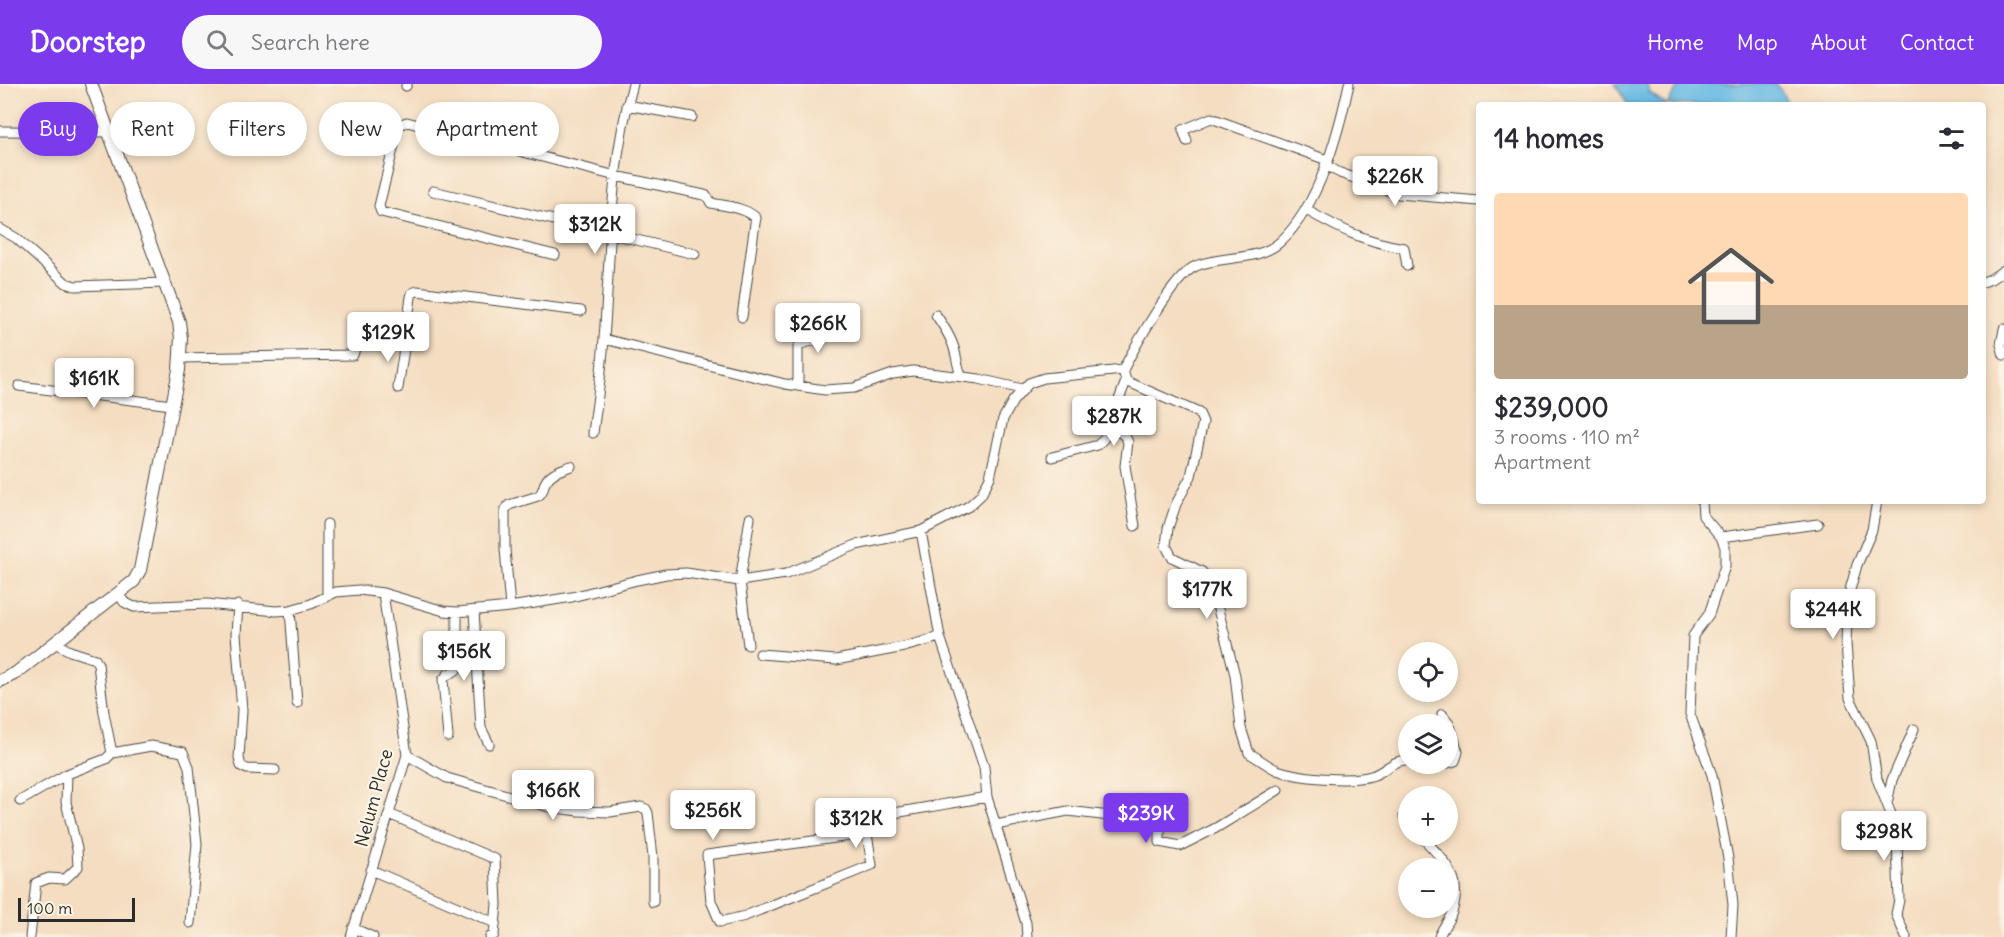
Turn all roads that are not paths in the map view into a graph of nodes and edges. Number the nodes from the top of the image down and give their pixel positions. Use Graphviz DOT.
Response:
graph roads {
  1 [pos="91,84"];
  2 [pos="633,84"];
  3 [pos="1349,84"];
  4 [pos="627,105"];
  5 [pos="692,117"];
  6 [pos="0,131"];
  7 [pos="109,132"];
  8 [pos="1187,141"];
  9 [pos="1326,163"];
  10 [pos="616,176"];
  11 [pos="433,191"];
  12 [pos="1476,201"];
  13 [pos="1306,210"];
  14 [pos="0,229"];
  15 [pos="610,234"];
  16 [pos="695,254"];
  17 [pos="555,255"];
  18 [pos="1407,266"];
  19 [pos="2004,270"];
  20 [pos="1986,281"];
  21 [pos="165,283"];
  22 [pos="581,310"];
  23 [pos="936,315"];
  24 [pos="742,317"];
  25 [pos="819,324"];
  26 [pos="2004,328"];
  27 [pos="604,339"];
  28 [pos="405,342"];
  29 [pos="2004,355"];
  30 [pos="180,358"];
  31 [pos="1123,370"];
  32 [pos="962,377"];
  33 [pos="1126,381"];
  34 [pos="19,386"];
  35 [pos="798,386"];
  36 [pos="398,388"];
  37 [pos="1022,389"];
  38 [pos="172,405"];
  39 [pos="1109,425"];
  40 [pos="593,433"];
  41 [pos="1052,457"];
  42 [pos="571,466"];
  43 [pos="1702,504"];
  44 [pos="1876,504"];
  45 [pos="750,518"];
  46 [pos="327,524"];
  47 [pos="1818,524"];
  48 [pos="1135,526"];
  49 [pos="921,531"];
  50 [pos="1721,537"];
  51 [pos="740,581"];
  52 [pos="118,593"];
  53 [pos="383,593"];
  54 [pos="327,596"];
  55 [pos="238,605"];
  56 [pos="510,608"];
  57 [pos="290,610"];
  58 [pos="474,611"];
  59 [pos="457,612"];
  60 [pos="940,637"];
  61 [pos="55,643"];
  62 [pos="748,645"];
  63 [pos="760,654"];
  64 [pos="0,681"];
  65 [pos="297,703"];
  66 [pos="1914,729"];
  67 [pos="448,737"];
  68 [pos="489,744"];
  69 [pos="112,753"];
  70 [pos="407,755"];
  71 [pos="1398,762"];
  72 [pos="275,770"];
  73 [pos="67,774"];
  74 [pos="1278,790"];
  75 [pos="987,797"];
  76 [pos="20,801"];
  77 [pos="1887,803"];
  78 [pos="389,814"];
  79 [pos="996,825"];
  80 [pos="866,828"];
  81 [pos="1430,846"];
  82 [pos="371,870"];
  83 [pos="653,902"];
  84 [pos="189,923"];
  85 [pos="495,923"];
  86 [pos="352,933"];
  87 [pos="30,937"];
  88 [pos="373,937"];
  89 [pos="490,937"];
  90 [pos="1027,937"];
  91 [pos="1439,937"];
  92 [pos="1731,937"];
  93 [pos="1906,937"];
  1 -- 7 [label="main road"];
  2 -- 4 [label="street"];
  3 -- 9 [label="street"];
  4 -- 5 [label="street"];
  4 -- 10 [label="street"];
  6 -- 7 [label="street"];
  7 -- 21 [label="main road"];
  8 -- 9 [label="street"];
  9 -- 12 [label="street"];
  9 -- 13 [label="street"];
  10 -- 15 [label="street"];
  10 -- 17 [label="street"];
  10 -- 24 [label="street"];
  11 -- 15 [label="street"];
  13 -- 18 [label="street"];
  13 -- 31 [label="street"];
  14 -- 21 [label="street"];
  15 -- 16 [label="street"];
  15 -- 27 [label="street"];
  19 -- 20 [label="street"];
  21 -- 30 [label="main road"];
  22 -- 28 [label="street"];
  23 -- 32 [label="street"];
  25 -- 35 [label="street"];
  26 -- 29 [label="street"];
  27 -- 35 [label="street"];
  27 -- 40 [label="street"];
  28 -- 30 [label="street"];
  28 -- 36 [label="street"];
  30 -- 38 [label="main road"];
  31 -- 33 [label="street"];
  31 -- 37 [label="street"];
  32 -- 35 [label="street"];
  32 -- 37 [label="street"];
  33 -- 39 [label="street"];
  33 -- 71 [label="street"];
  34 -- 38 [label="street"];
  37 -- 49 [label="street"];
  38 -- 52 [label="main road"];
  39 -- 41 [label="street"];
  39 -- 48 [label="street"];
  42 -- 56 [label="street"];
  43 -- 50 [label="street"];
  44 -- 77 [label="street"];
  45 -- 51 [label="street"];
  46 -- 54 [label="street"];
  47 -- 50 [label="street"];
  49 -- 51 [label="street"];
  49 -- 60 [label="street"];
  50 -- 92 [label="street"];
  51 -- 56 [label="street"];
  51 -- 62 [label="street"];
  52 -- 55 [label="street"];
  52 -- 61 [label="main road"];
  53 -- 54 [label="street"];
  53 -- 59 [label="street"];
  53 -- 70 [label="street, Nelum Place"];
  54 -- 57 [label="street"];
  55 -- 57 [label="street"];
  55 -- 72 [label="street"];
  56 -- 58 [label="street"];
  57 -- 65 [label="street"];
  58 -- 59 [label="street"];
  58 -- 68 [label="street"];
  59 -- 67 [label="street"];
  60 -- 63 [label="street"];
  60 -- 75 [label="street"];
  61 -- 64 [label="main road"];
  61 -- 69 [label="street"];
  66 -- 77 [label="street"];
  69 -- 73 [label="street"];
  69 -- 84 [label="street"];
  70 -- 78 [label="street, Nelum Place"];
  70 -- 83 [label="street"];
  73 -- 76 [label="street"];
  73 -- 87 [label="street"];
  74 -- 79 [label="street"];
  75 -- 79 [label="street"];
  75 -- 80 [label="street"];
  77 -- 93 [label="street"];
  78 -- 82 [label="street, Nelum Place"];
  78 -- 85 [label="street"];
  79 -- 90 [label="street"];
  80 -- 80 [label="street"];
  81 -- 91 [label="street"];
  82 -- 85 [label="street"];
  82 -- 86 [label="street, Nelum Place"];
  85 -- 89 [label="street"];
  86 -- 88 [label="street"];
}
